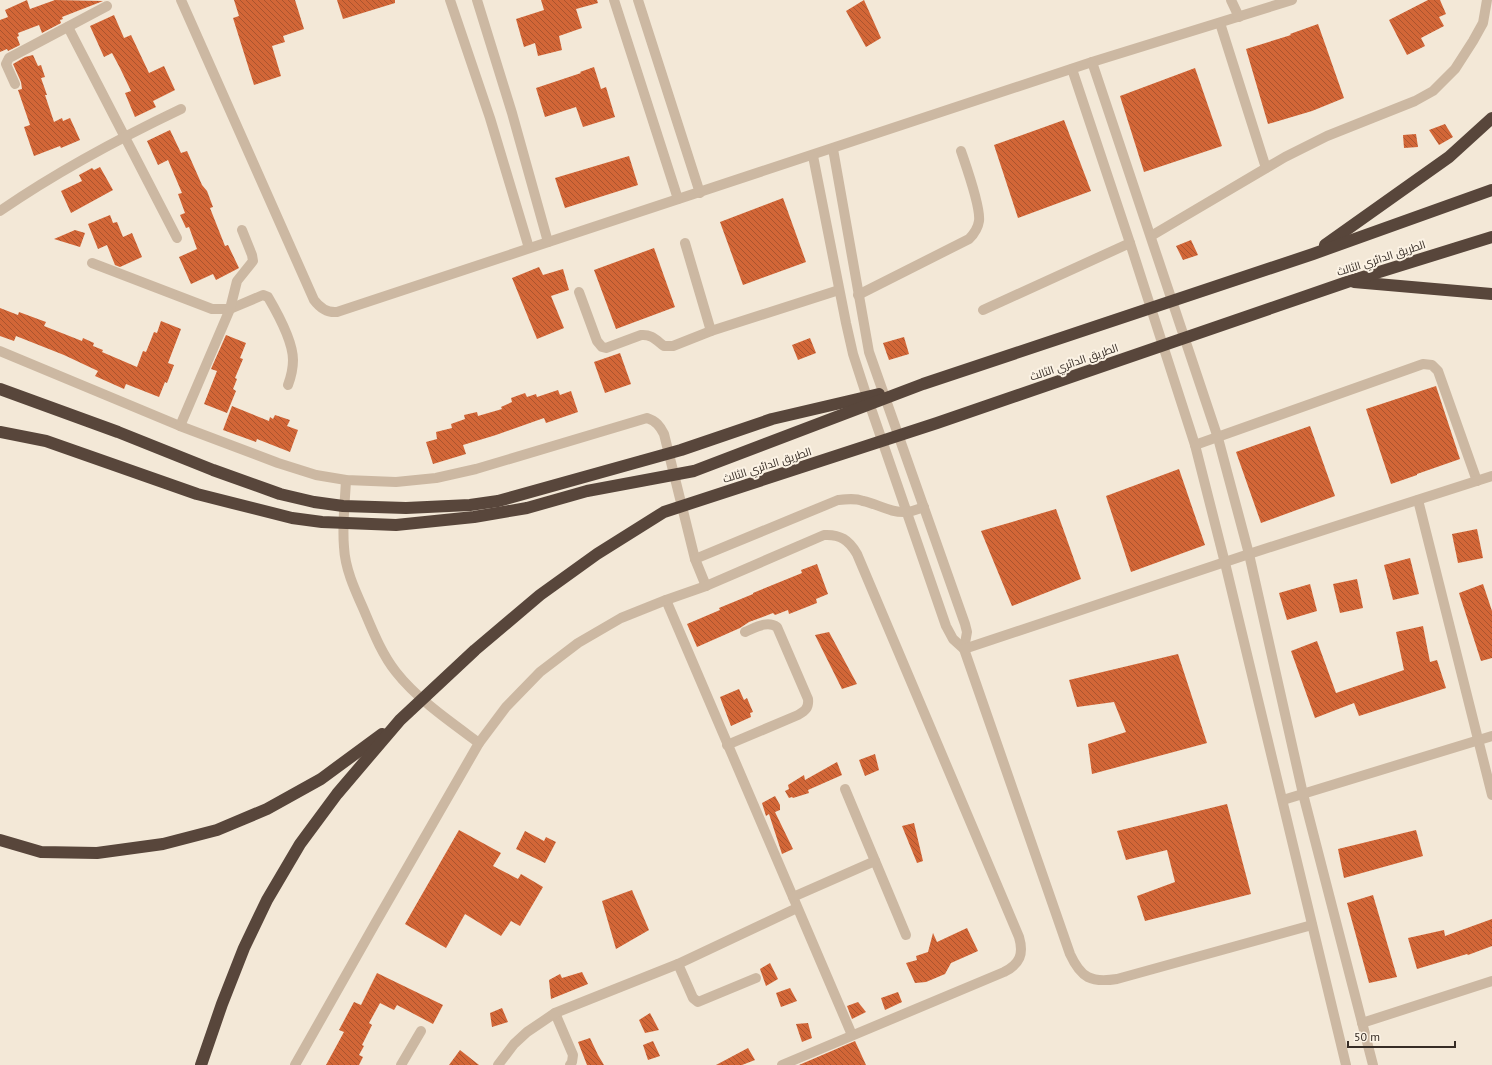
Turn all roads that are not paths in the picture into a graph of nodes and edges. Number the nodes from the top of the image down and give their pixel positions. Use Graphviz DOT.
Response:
graph roads {
  1 [pos="181,0"];
  2 [pos="450,0"];
  3 [pos="477,0"];
  4 [pos="614,0"];
  5 [pos="638,0"];
  6 [pos="1231,0"];
  7 [pos="1487,0"];
  8 [pos="1289,1"];
  9 [pos="107,6"];
  10 [pos="1239,17"];
  11 [pos="1220,23"];
  12 [pos="68,27"];
  13 [pos="1092,62"];
  14 [pos="1072,69"];
  15 [pos="15,84"];
  16 [pos="181,109"];
  17 [pos="1492,118"];
  18 [pos="125,136"];
  19 [pos="833,149"];
  20 [pos="961,151"];
  21 [pos="814,156"];
  22 [pos="1266,168"];
  23 [pos="1492,190"];
  24 [pos="700,193"];
  25 [pos="678,199"];
  26 [pos="0,211"];
  27 [pos="242,230"];
  28 [pos="1151,236"];
  29 [pos="1492,237"];
  30 [pos="177,238"];
  31 [pos="548,242"];
  32 [pos="685,243"];
  33 [pos="1130,243"];
  34 [pos="529,248"];
  35 [pos="1313,254"];
  36 [pos="92,263"];
  37 [pos="1347,282"];
  38 [pos="839,290"];
  39 [pos="579,292"];
  40 [pos="1492,294"];
  41 [pos="858,295"];
  42 [pos="230,309"];
  43 [pos="982,310"];
  44 [pos="711,331"];
  45 [pos="0,351"];
  46 [pos="924,384"];
  47 [pos="288,385"];
  48 [pos="0,389"];
  49 [pos="180,426"];
  50 [pos="0,432"];
  51 [pos="1218,438"];
  52 [pos="1195,445"];
  53 [pos="1492,476"];
  54 [pos="346,480"];
  55 [pos="1477,481"];
  56 [pos="1418,500"];
  57 [pos="924,507"];
  58 [pos="908,512"];
  59 [pos="1249,554"];
  60 [pos="696,560"];
  61 [pos="1225,563"];
  62 [pos="706,586"];
  63 [pos="666,600"];
  64 [pos="745,632"];
  65 [pos="964,649"];
  66 [pos="400,720"];
  67 [pos="1492,736"];
  68 [pos="1478,740"];
  69 [pos="480,743"];
  70 [pos="727,745"];
  71 [pos="845,789"];
  72 [pos="1304,794"];
  73 [pos="1492,795"];
  74 [pos="1283,800"];
  75 [pos="0,840"];
  76 [pos="875,861"];
  77 [pos="792,897"];
  78 [pos="797,908"];
  79 [pos="1312,925"];
  80 [pos="906,935"];
  81 [pos="678,964"];
  82 [pos="756,978"];
  83 [pos="1492,981"];
  84 [pos="555,1014"];
  85 [pos="1362,1023"];
  86 [pos="421,1030"];
  87 [pos="852,1035"];
  88 [pos="406,1063"];
  89 [pos="201,1065"];
  90 [pos="295,1065"];
  91 [pos="498,1065"];
  92 [pos="570,1065"];
  93 [pos="782,1065"];
  94 [pos="1346,1065"];
  95 [pos="1373,1065"];
  1 -- 34 [label="street"];
  2 -- 34 [label="street"];
  3 -- 31 [label="street"];
  4 -- 25 [label="street"];
  5 -- 24 [label="street"];
  6 -- 10 [label="street"];
  7 -- 22 [label="street"];
  8 -- 10 [label="street"];
  9 -- 12 [label="street"];
  10 -- 11 [label="street"];
  11 -- 13 [label="street"];
  11 -- 22 [label="street"];
  12 -- 15 [label="street"];
  12 -- 18 [label="street"];
  13 -- 14 [label="street"];
  13 -- 28 [label="street"];
  14 -- 19 [label="street"];
  14 -- 33 [label="street"];
  16 -- 18 [label="street"];
  17 -- 35 [label="highway"];
  18 -- 26 [label="street"];
  18 -- 30 [label="street"];
  19 -- 21 [label="street"];
  19 -- 41 [label="street"];
  20 -- 41 [label="street"];
  21 -- 24 [label="street"];
  21 -- 38 [label="street"];
  22 -- 28 [label="street"];
  23 -- 35 [label="highway, الطريق الدائري الثالث"];
  24 -- 25 [label="street"];
  25 -- 31 [label="street"];
  27 -- 42 [label="street"];
  28 -- 51 [label="street"];
  29 -- 37 [label="highway, الطريق الدائري الثالث"];
  31 -- 34 [label="street"];
  32 -- 44 [label="street"];
  33 -- 43 [label="street"];
  33 -- 52 [label="street"];
  35 -- 46 [label="highway, الطريق الدائري الثالث"];
  36 -- 42 [label="street"];
  37 -- 40 [label="highway"];
  37 -- 66 [label="highway, الطريق الدائري الثالث"];
  38 -- 44 [label="street"];
  38 -- 58 [label="street"];
  39 -- 44 [label="street"];
  41 -- 57 [label="street"];
  42 -- 47 [label="street"];
  42 -- 49 [label="street"];
  45 -- 49 [label="street"];
  46 -- 48 [label="highway"];
  46 -- 50 [label="highway, الطريق الدائري الثالث"];
  49 -- 54 [label="street"];
  51 -- 52 [label="street"];
  51 -- 55 [label="street"];
  51 -- 59 [label="street"];
  52 -- 61 [label="street"];
  53 -- 55 [label="street"];
  54 -- 60 [label="street"];
  54 -- 69 [label="street"];
  55 -- 56 [label="street"];
  56 -- 59 [label="street"];
  56 -- 68 [label="street"];
  57 -- 58 [label="street"];
  57 -- 65 [label="street"];
  58 -- 60 [label="street"];
  58 -- 65 [label="street"];
  59 -- 61 [label="street"];
  59 -- 72 [label="street"];
  60 -- 62 [label="street"];
  61 -- 65 [label="street"];
  61 -- 74 [label="street"];
  62 -- 63 [label="street"];
  62 -- 87 [label="street"];
  63 -- 69 [label="street"];
  63 -- 70 [label="street"];
  64 -- 70 [label="street"];
  65 -- 79 [label="street"];
  66 -- 75 [label="highway"];
  66 -- 89 [label="highway"];
  67 -- 68 [label="street"];
  68 -- 72 [label="street"];
  68 -- 73 [label="street"];
  69 -- 90 [label="street"];
  70 -- 77 [label="street"];
  71 -- 76 [label="street"];
  72 -- 74 [label="street"];
  72 -- 85 [label="street"];
  74 -- 79 [label="street"];
  76 -- 77 [label="street"];
  76 -- 80 [label="street"];
  77 -- 78 [label="street"];
  78 -- 81 [label="street"];
  78 -- 87 [label="street"];
  79 -- 94 [label="street"];
  81 -- 82 [label="street"];
  81 -- 84 [label="street"];
  83 -- 85 [label="street"];
  84 -- 91 [label="street"];
  84 -- 92 [label="street"];
  85 -- 95 [label="street"];
  86 -- 88 [label="street"];
  87 -- 93 [label="street"];
}
